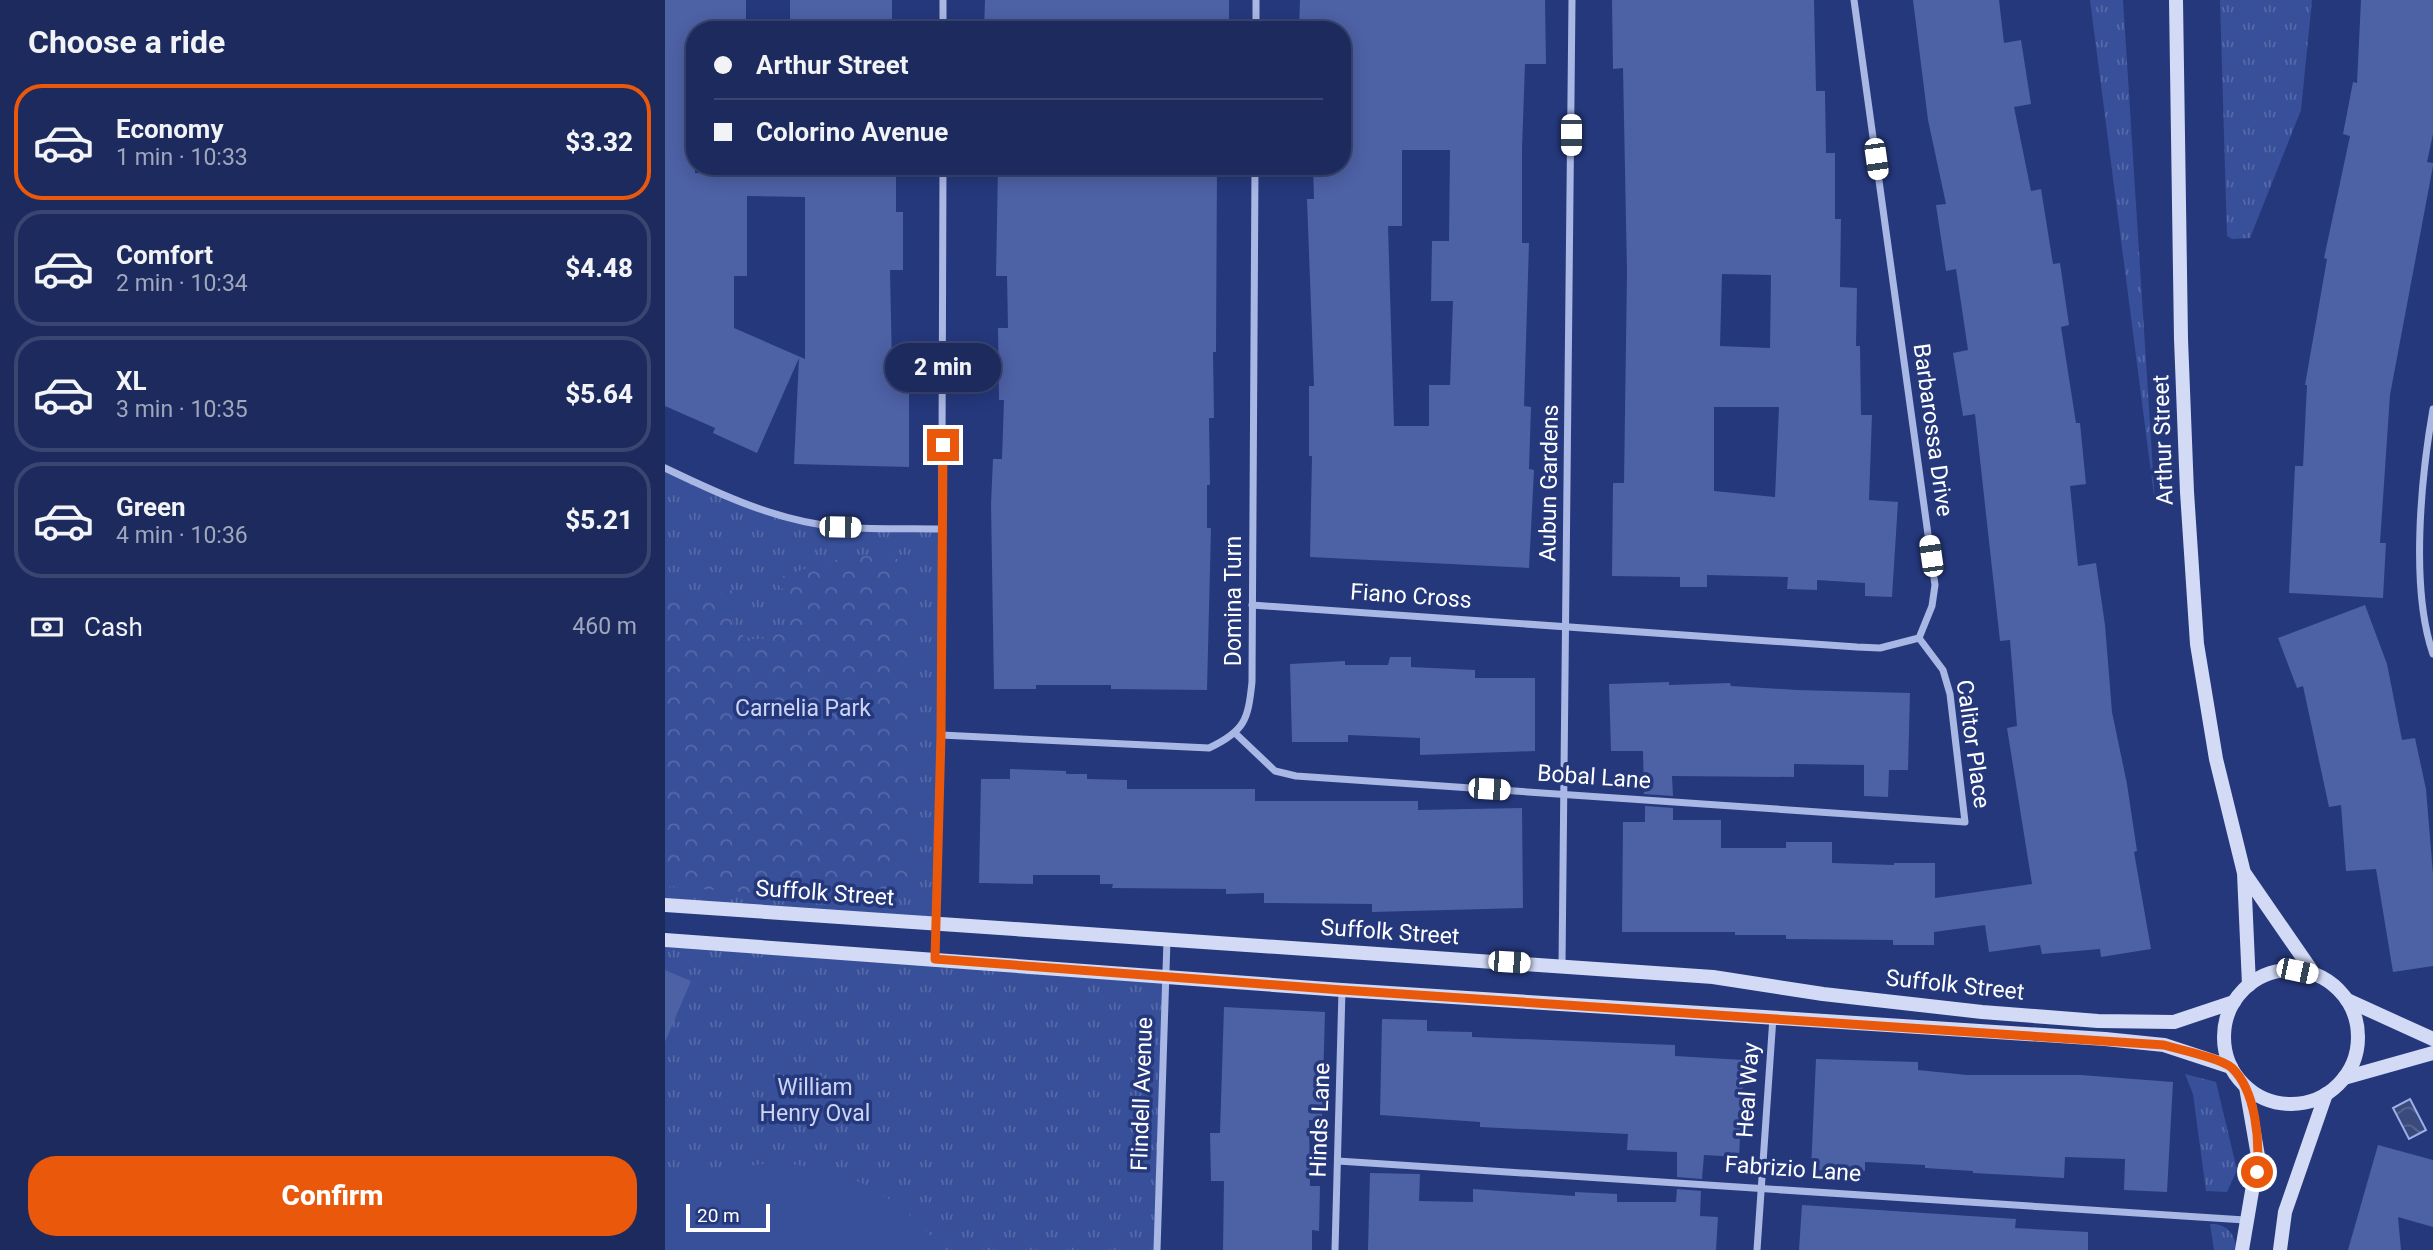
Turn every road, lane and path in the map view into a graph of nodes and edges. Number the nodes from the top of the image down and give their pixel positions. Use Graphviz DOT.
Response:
graph roads {
  1 [pos="943,0"];
  2 [pos="1256,0"];
  3 [pos="1572,0"];
  4 [pos="1854,0"];
  5 [pos="2176,0"];
  6 [pos="943,21"];
  7 [pos="1256,21"];
  8 [pos="943,175"];
  9 [pos="1255,175"];
  10 [pos="2433,409"];
  11 [pos="665,468"];
  12 [pos="942,529"];
  13 [pos="1252,605"];
  14 [pos="1567,626"];
  15 [pos="1919,638"];
  16 [pos="2433,654"];
  17 [pos="1235,733"];
  18 [pos="941,735"];
  19 [pos="1565,794"];
  20 [pos="1965,822"];
  21 [pos="2244,873"];
  22 [pos="665,905"];
  23 [pos="936,924"];
  24 [pos="665,940"];
  25 [pos="1167,940"];
  26 [pos="935,959"];
  27 [pos="1562,965"];
  28 [pos="2314,974"];
  29 [pos="1165,975"];
  30 [pos="2249,985"];
  31 [pos="1342,990"];
  32 [pos="2347,1000"];
  33 [pos="2234,1002"];
  34 [pos="1773,1017"];
  35 [pos="2433,1039"];
  36 [pos="2433,1053"];
  37 [pos="2231,1067"];
  38 [pos="2344,1079"];
  39 [pos="2246,1087"];
  40 [pos="2326,1094"];
  41 [pos="1338,1161"];
  42 [pos="1760,1186"];
  43 [pos="2245,1220"];
  44 [pos="1157,1250"];
  45 [pos="1335,1250"];
  46 [pos="1757,1250"];
  47 [pos="2242,1250"];
  48 [pos="2280,1250"];
  1 -- 6 [label="street"];
  2 -- 7 [label="street"];
  3 -- 14 [label="street, Aubun Gardens"];
  4 -- 15 [label="street, Barbarossa Drive"];
  5 -- 21 [label="street, Arthur Street"];
  8 -- 12 [label="street"];
  9 -- 13 [label="street, Domina Turn"];
  10 -- 16 [label="street"];
  11 -- 12 [label="street"];
  12 -- 18 [label="street"];
  13 -- 14 [label="street, Fiano Cross"];
  13 -- 17 [label="street, Domina Turn"];
  14 -- 15 [label="street"];
  14 -- 19 [label="street, Aubun Gardens"];
  15 -- 20 [label="street, Calitor Place"];
  17 -- 18 [label="street"];
  17 -- 19 [label="street, Bobal Lane"];
  18 -- 23 [label="street"];
  19 -- 20 [label="street, Bobal Lane"];
  19 -- 27 [label="street, Aubun Gardens"];
  21 -- 28 [label="street, Arthur Street"];
  21 -- 30 [label="street, Arthur Street"];
  22 -- 23 [label="street, Suffolk Street"];
  23 -- 25 [label="street, Suffolk Street"];
  23 -- 26 [label="street"];
  24 -- 26 [label="street, Suffolk Street"];
  25 -- 27 [label="street, Suffolk Street"];
  25 -- 29 [label="street, Flindell Avenue"];
  26 -- 29 [label="street, Suffolk Street"];
  27 -- 33 [label="street, Suffolk Street"];
  28 -- 30 [label="street"];
  28 -- 32 [label="street"];
  29 -- 31 [label="street, Suffolk Street"];
  29 -- 44 [label="street, Flindell Avenue"];
  30 -- 33 [label="street"];
  31 -- 34 [label="street, Suffolk Street"];
  31 -- 41 [label="street, Hinds Lane"];
  32 -- 35 [label="street"];
  32 -- 38 [label="street"];
  33 -- 37 [label="street"];
  34 -- 37 [label="street, Suffolk Street"];
  34 -- 42 [label="street, Heal Way"];
  36 -- 38 [label="street"];
  37 -- 39 [label="street"];
  38 -- 40 [label="street"];
  39 -- 40 [label="street"];
  39 -- 43 [label="street"];
  40 -- 48 [label="street"];
  41 -- 42 [label="street, Fabrizio Lane"];
  41 -- 45 [label="street, Hinds Lane"];
  42 -- 43 [label="street, Fabrizio Lane"];
  42 -- 46 [label="street, Heal Way"];
  43 -- 47 [label="street"];
}
